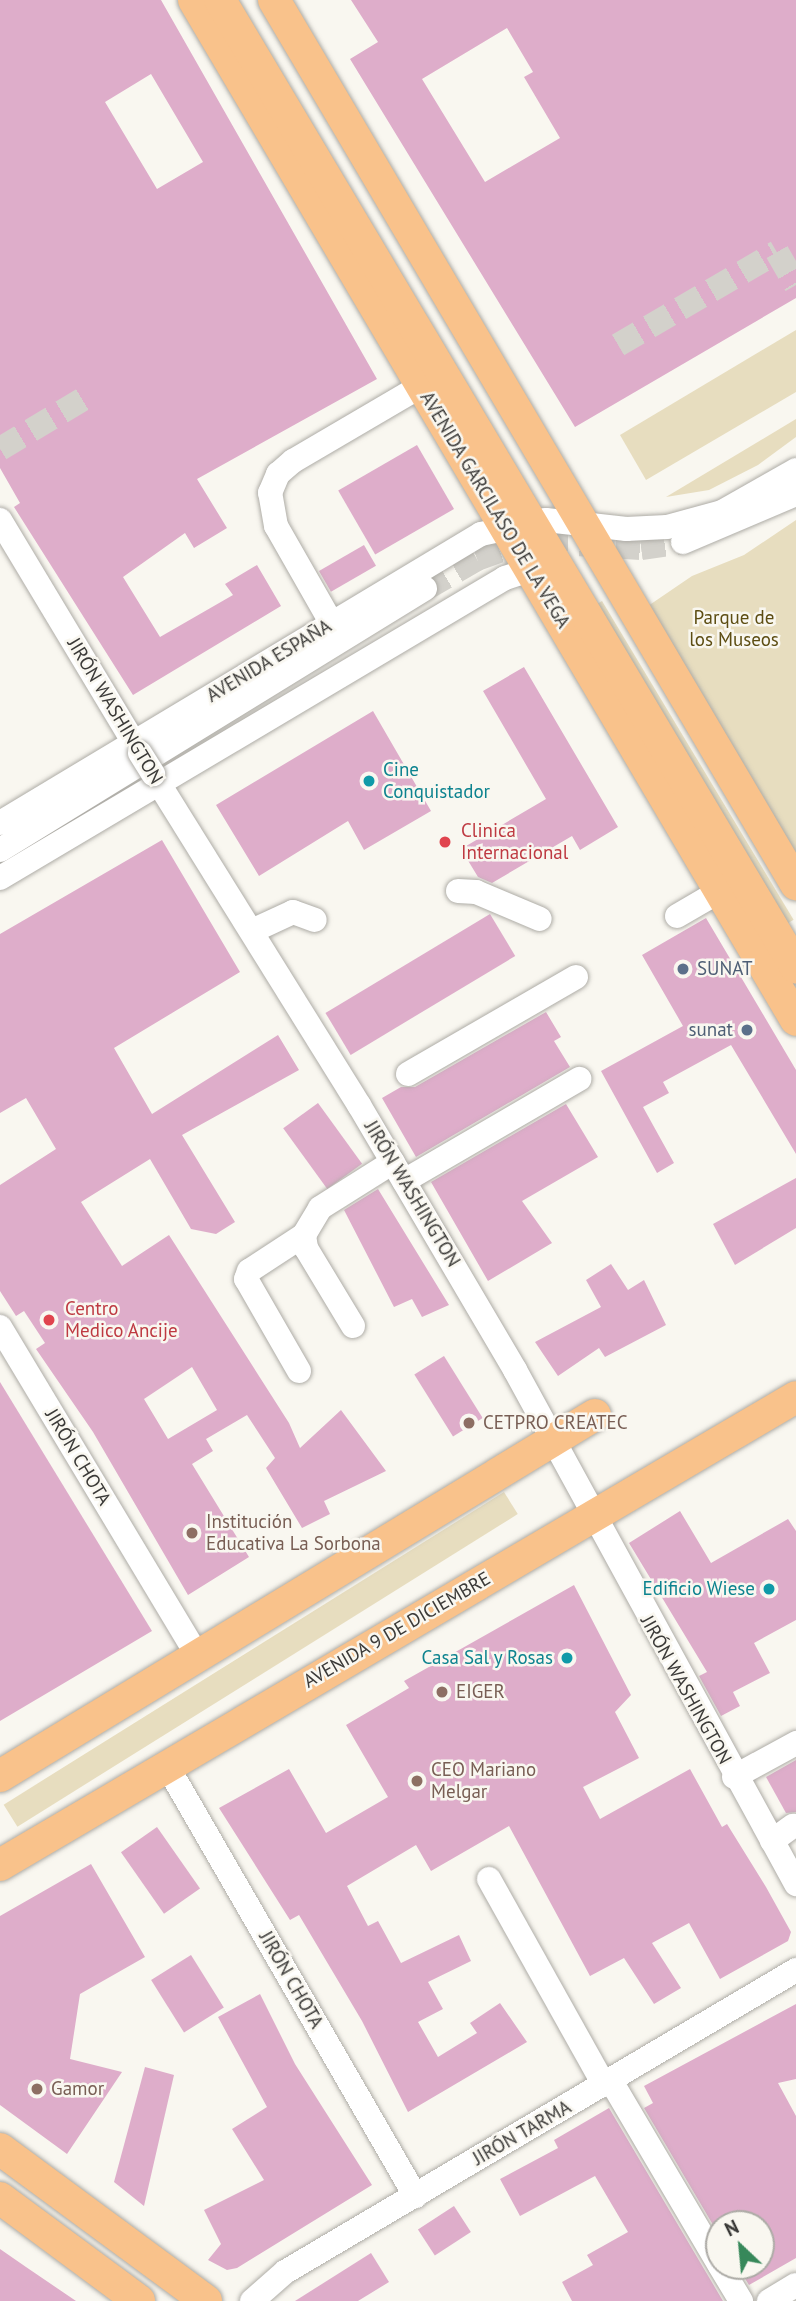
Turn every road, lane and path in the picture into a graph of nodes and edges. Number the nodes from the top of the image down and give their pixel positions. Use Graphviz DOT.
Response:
graph roads {
  1 [pos="194,0"];
  2 [pos="220,0"];
  3 [pos="274,0"];
  4 [pos="421,386"];
  5 [pos="796,470"];
  6 [pos="554,478"];
  7 [pos="796,494"];
  8 [pos="0,520"];
  9 [pos="581,522"];
  10 [pos="683,542"];
  11 [pos="526,544"];
  12 [pos="570,585"];
  13 [pos="425,589"];
  14 [pos="332,624"];
  15 [pos="563,626"];
  16 [pos="137,748"];
  17 [pos="156,778"];
  18 [pos="0,822"];
  19 [pos="0,850"];
  20 [pos="0,878"];
  21 [pos="796,884"];
  22 [pos="458,891"];
  23 [pos="720,891"];
  24 [pos="677,916"];
  25 [pos="540,919"];
  26 [pos="315,920"];
  27 [pos="252,931"];
  28 [pos="796,967"];
  29 [pos="576,977"];
  30 [pos="796,1020"];
  31 [pos="408,1074"];
  32 [pos="579,1079"];
  33 [pos="398,1171"];
  34 [pos="304,1235"];
  35 [pos="353,1326"];
  36 [pos="0,1327"];
  37 [pos="299,1371"];
  38 [pos="796,1397"];
  39 [pos="595,1415"];
  40 [pos="554,1442"];
  41 [pos="592,1517"];
  42 [pos="199,1658"];
  43 [pos="796,1743"];
  44 [pos="166,1764"];
  45 [pos="0,1776"];
  46 [pos="734,1777"];
  47 [pos="793,1826"];
  48 [pos="772,1841"];
  49 [pos="0,1865"];
  50 [pos="489,1879"];
  51 [pos="796,1884"];
  52 [pos="796,1970"];
  53 [pos="607,2083"];
  54 [pos="0,2149"];
  55 [pos="415,2196"];
  56 [pos="0,2198"];
  57 [pos="705,2241"];
  58 [pos="729,2280"];
  59 [pos="796,2285"];
  60 [pos="139,2301"];
  61 [pos="206,2301"];
  62 [pos="252,2301"];
  63 [pos="741,2301"];
  64 [pos="769,2301"];
  1 -- 4 [label="main road, AVENIDA GARCILASO DE LA VEGA"];
  2 -- 11 [label="main road, AVENIDA GARCILASO DE LA VEGA"];
  3 -- 6 [label="main road"];
  4 -- 11 [label="main road, AVENIDA GARCILASO DE LA VEGA"];
  4 -- 14 [label="street"];
  5 -- 9 [label="street, AVENIDA ESPAÑA"];
  6 -- 9 [label="main road"];
  6 -- 11 [label="street"];
  7 -- 10 [label="street"];
  8 -- 16 [label="street, JIRÓN WASHINGTON"];
  9 -- 11 [label="street, AVENIDA ESPAÑA"];
  9 -- 21 [label="main road"];
  11 -- 12 [label="main road, AVENIDA GARCILASO DE LA VEGA"];
  11 -- 14 [label="street, AVENIDA ESPAÑA"];
  11 -- 15 [label="main road, AVENIDA GARCILASO DE LA VEGA"];
  11 -- 17 [label="street"];
  12 -- 15 [label="main road"];
  12 -- 28 [label="main road, AVENIDA GARCILASO DE LA VEGA"];
  13 -- 19 [label="street"];
  14 -- 16 [label="street, AVENIDA ESPAÑA"];
  15 -- 23 [label="main road, AVENIDA GARCILASO DE LA VEGA"];
  16 -- 17 [label="street, JIRÓN WASHINGTON, bridge"];
  16 -- 18 [label="street, AVENIDA ESPAÑA"];
  17 -- 20 [label="street"];
  17 -- 27 [label="street, JIRÓN WASHINGTON"];
  22 -- 25 [label="street"];
  23 -- 24 [label="street"];
  23 -- 30 [label="main road, AVENIDA GARCILASO DE LA VEGA"];
  26 -- 27 [label="street"];
  27 -- 33 [label="street, JIRÓN WASHINGTON"];
  29 -- 31 [label="street"];
  32 -- 33 [label="street"];
  33 -- 34 [label="street"];
  33 -- 40 [label="street, JIRÓN WASHINGTON"];
  34 -- 35 [label="street"];
  34 -- 37 [label="street"];
  36 -- 42 [label="street, JIRÓN CHOTA"];
  38 -- 41 [label="main road, AVENIDA 9 DE DICIEMBRE"];
  39 -- 40 [label="main road"];
  40 -- 41 [label="street, JIRÓN WASHINGTON"];
  40 -- 42 [label="main road"];
  41 -- 44 [label="main road, AVENIDA 9 DE DICIEMBRE"];
  41 -- 46 [label="street, JIRÓN WASHINGTON"];
  42 -- 45 [label="main road"];
  43 -- 46 [label="street"];
  44 -- 49 [label="main road, AVENIDA 9 DE DICIEMBRE"];
  44 -- 55 [label="street, JIRÓN CHOTA"];
  46 -- 48 [label="street, JIRÓN WASHINGTON"];
  47 -- 48 [label="street"];
  48 -- 51 [label="street, JIRÓN WASHINGTON"];
  50 -- 53 [label="street"];
  52 -- 53 [label="street, JIRÓN TARMA"];
  53 -- 55 [label="street, JIRÓN TARMA"];
  53 -- 57 [label="street"];
  54 -- 61 [label="main road"];
  55 -- 62 [label="street, JIRÓN TARMA"];
  56 -- 60 [label="main road"];
  58 -- 63 [label="street"];
  59 -- 64 [label="street"];
}
